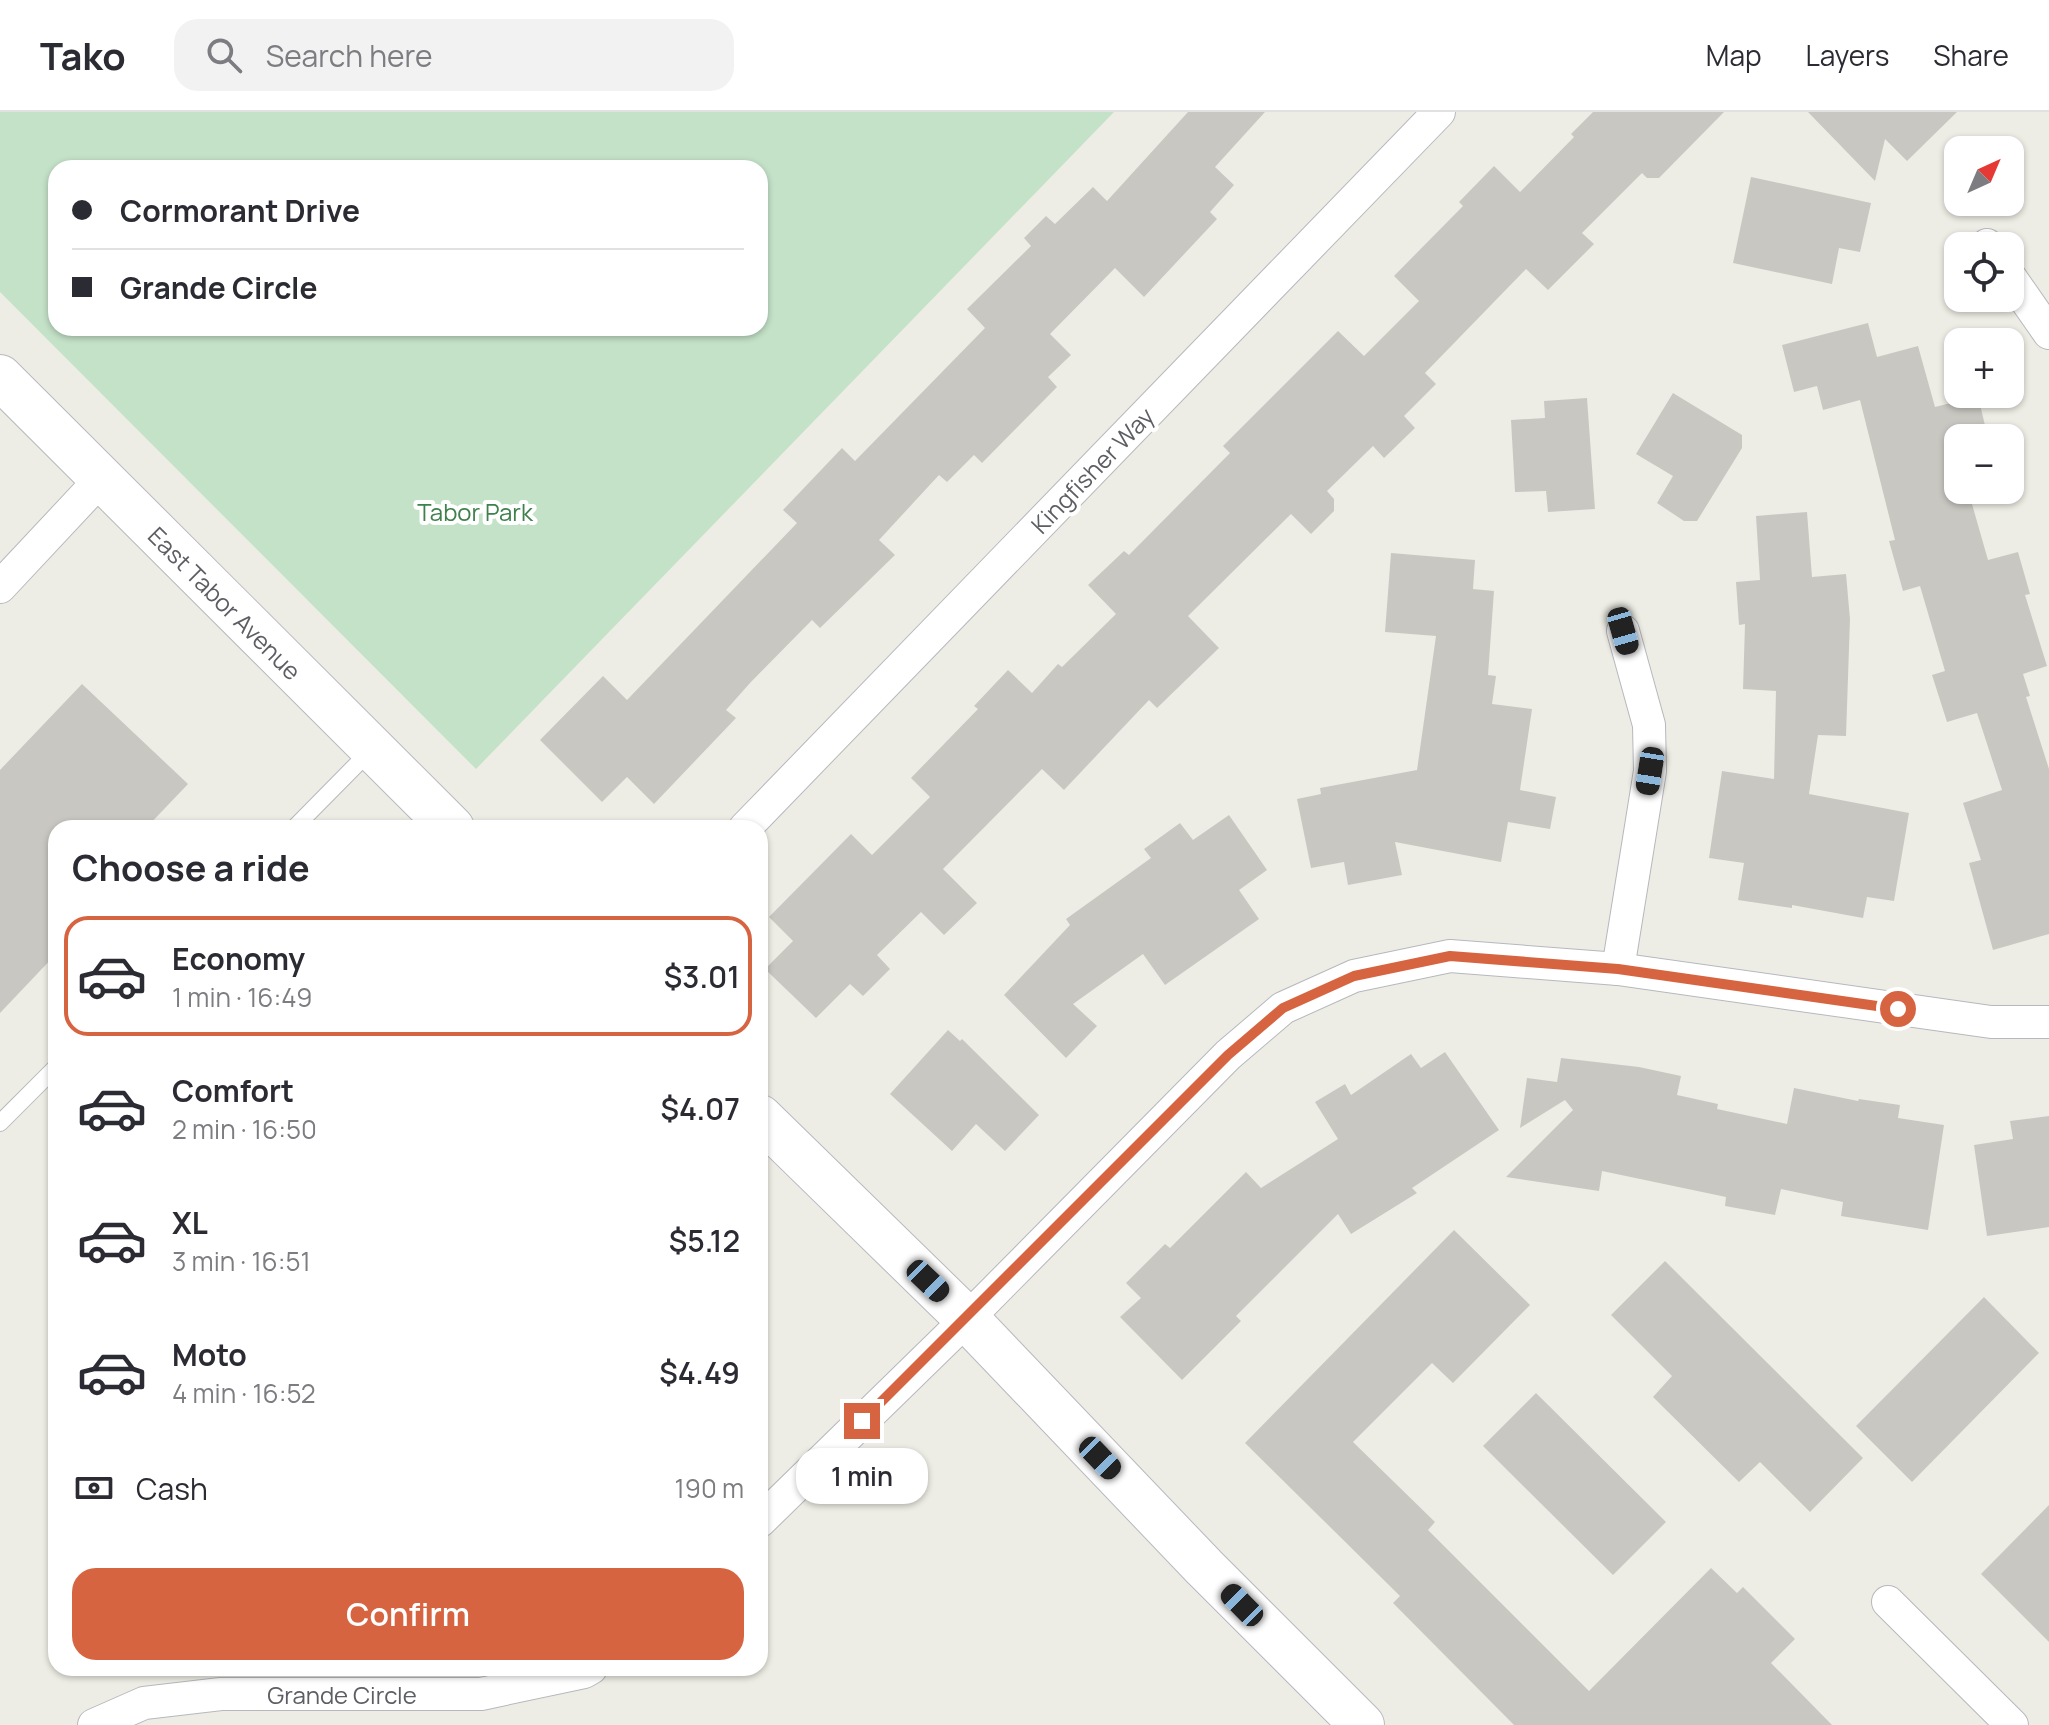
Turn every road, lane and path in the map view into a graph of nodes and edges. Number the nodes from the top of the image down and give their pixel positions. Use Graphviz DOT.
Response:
graph roads {
  1 [pos="1439,112"];
  2 [pos="2024,297"];
  3 [pos="2049,333"];
  4 [pos="0,377"];
  5 [pos="101,479"];
  6 [pos="0,587"];
  7 [pos="1623,631"];
  8 [pos="371,750"];
  9 [pos="302,820"];
  10 [pos="444,820"];
  11 [pos="753,820"];
  12 [pos="1618,969"];
  13 [pos="2049,1022"];
  14 [pos="48,1075"];
  15 [pos="0,1123"];
  16 [pos="768,1125"];
  17 [pos="967,1319"];
  18 [pos="768,1513"];
  19 [pos="1888,1602"];
  20 [pos="565,1676"];
  21 [pos="94,1725"];
  22 [pos="1362,1725"];
  23 [pos="2012,1725"];
  1 -- 11 [label="street, Kingfisher Way"];
  2 -- 3 [label="street"];
  4 -- 5 [label="main road, East Tabor Avenue"];
  5 -- 6 [label="street"];
  5 -- 8 [label="main road, East Tabor Avenue"];
  7 -- 12 [label="street"];
  8 -- 9 [label="lane"];
  8 -- 10 [label="main road, East Tabor Avenue"];
  12 -- 13 [label="street"];
  12 -- 17 [label="street"];
  14 -- 15 [label="lane"];
  16 -- 17 [label="main road"];
  17 -- 18 [label="street"];
  17 -- 22 [label="main road"];
  19 -- 23 [label="street"];
  20 -- 21 [label="street, Grande Circle"];
}
